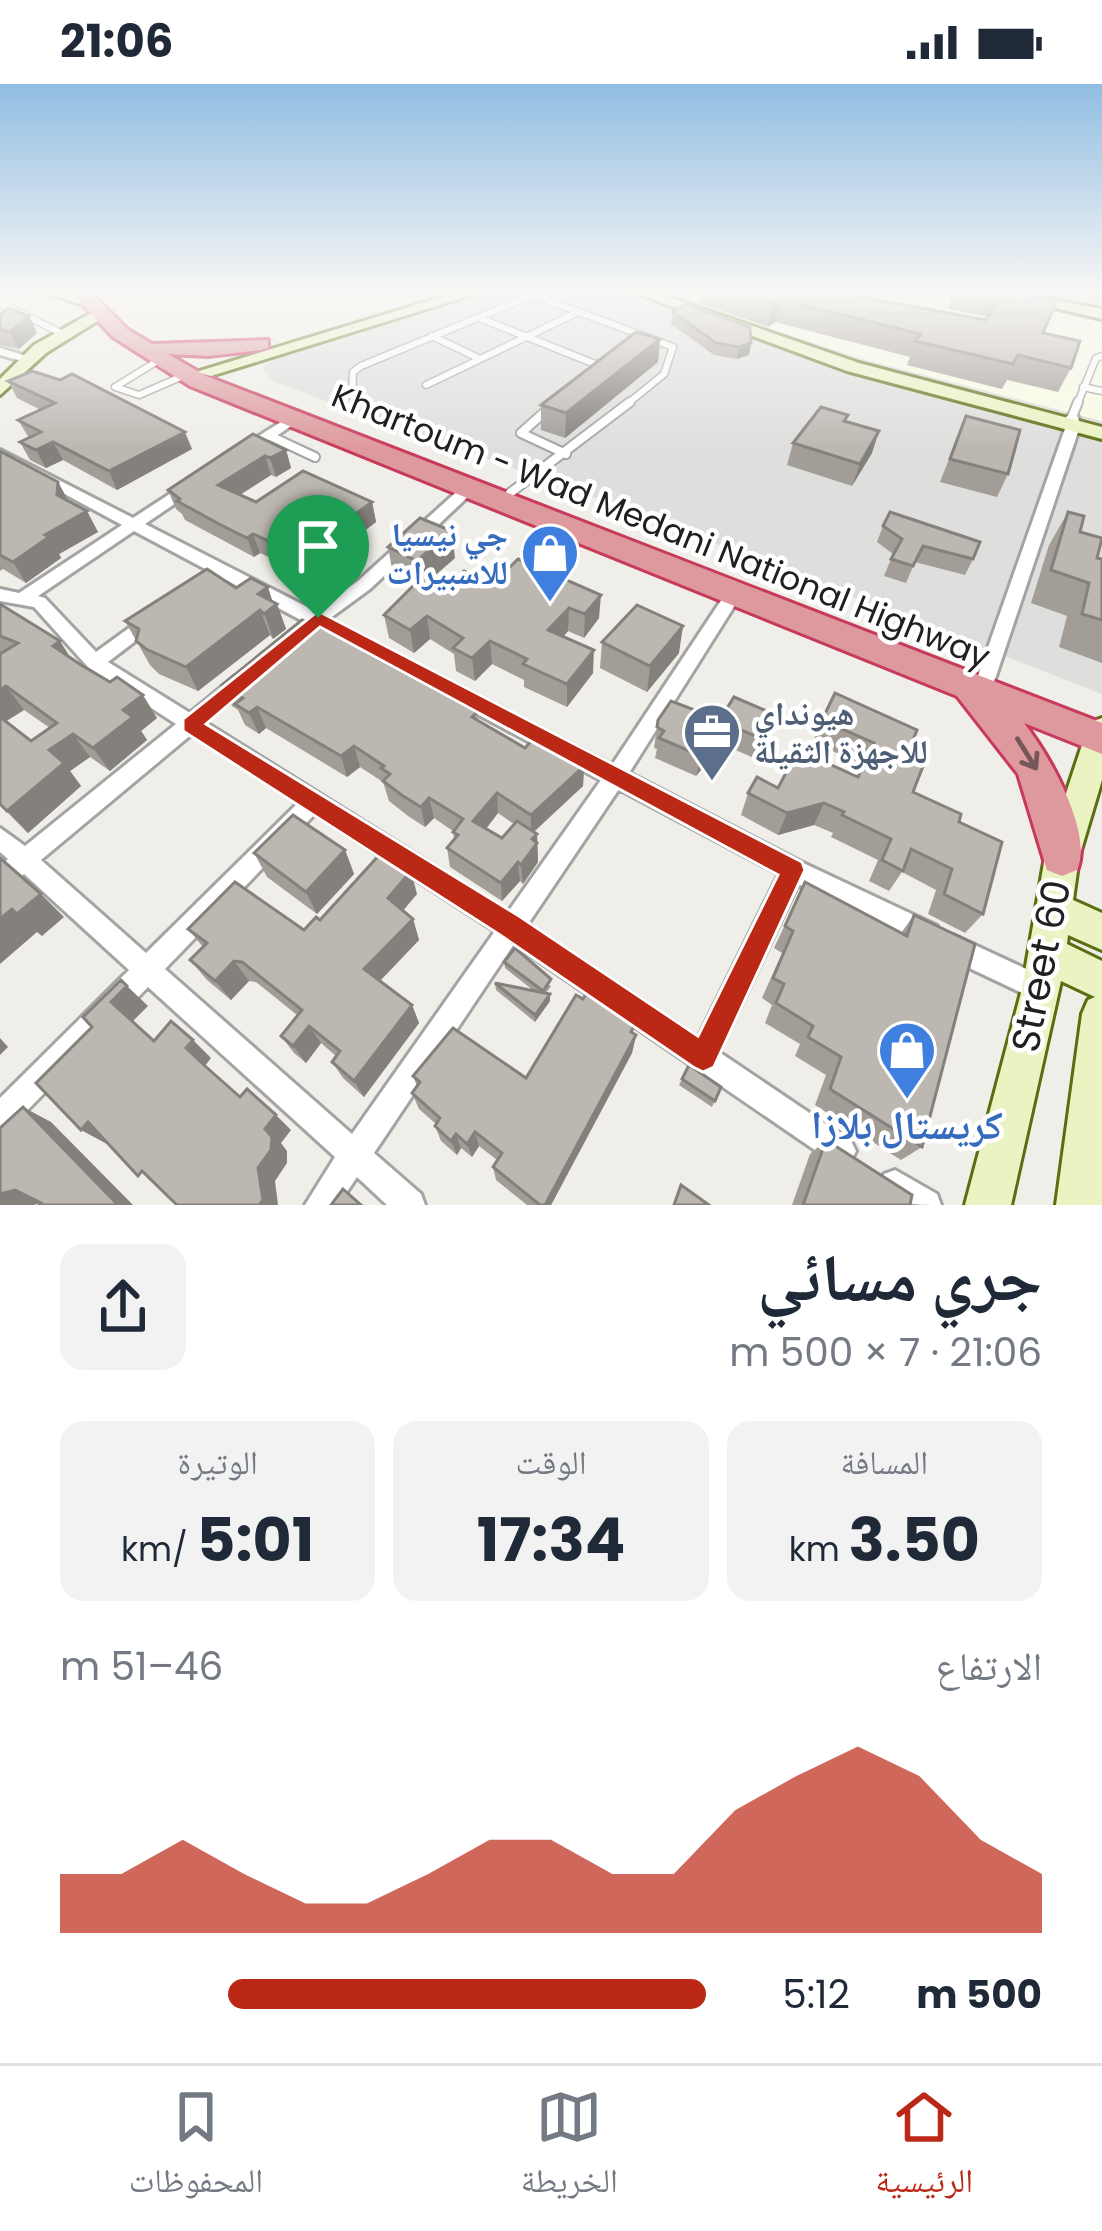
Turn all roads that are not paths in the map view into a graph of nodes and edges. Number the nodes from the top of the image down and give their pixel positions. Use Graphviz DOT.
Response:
graph roads {
  1 [pos="48,345"];
  2 [pos="49,345"];
  3 [pos="153,345"];
  4 [pos="272,345"];
  5 [pos="273,345"];
  6 [pos="411,345"];
  7 [pos="451,345"];
  8 [pos="506,345"];
  9 [pos="546,345"];
  10 [pos="634,345"];
  11 [pos="671,345"];
  12 [pos="786,345"];
  13 [pos="816,345"];
  14 [pos="267,347"];
  15 [pos="627,350"];
  16 [pos="0,351"];
  17 [pos="1102,356"];
  18 [pos="478,358"];
  19 [pos="608,362"];
  20 [pos="26,364"];
  21 [pos="180,364"];
  22 [pos="425,385"];
  23 [pos="1083,386"];
  24 [pos="0,389"];
  25 [pos="1102,391"];
  26 [pos="352,396"];
  27 [pos="263,397"];
  28 [pos="548,409"];
  29 [pos="1073,422"];
  30 [pos="1102,424"];
  31 [pos="280,427"];
  32 [pos="1102,434"];
  33 [pos="0,454"];
  34 [pos="566,454"];
  35 [pos="315,457"];
  36 [pos="230,460"];
  37 [pos="211,473"];
  38 [pos="468,489"];
  39 [pos="510,493"];
  40 [pos="135,524"];
  41 [pos="222,571"];
  42 [pos="203,584"];
  43 [pos="734,594"];
  44 [pos="7,596"];
  45 [pos="167,610"];
  46 [pos="310,624"];
  47 [pos="95,662"];
  48 [pos="254,670"];
  49 [pos="987,676"];
  50 [pos="948,678"];
  51 [pos="190,725"];
  52 [pos="1101,732"];
  53 [pos="616,776"];
  54 [pos="314,802"];
  55 [pos="0,838"];
  56 [pos="1062,857"];
  57 [pos="27,859"];
  58 [pos="793,870"];
  59 [pos="0,880"];
  60 [pos="1053,909"];
  61 [pos="509,926"];
  62 [pos="1102,932"];
  63 [pos="146,969"];
  64 [pos="1042,971"];
  65 [pos="1102,981"];
  66 [pos="1102,1014"];
  67 [pos="703,1057"];
  68 [pos="0,1118"];
  69 [pos="354,1155"];
  70 [pos="320,1205"];
  71 [pos="410,1205"];
  72 [pos="926,1205"];
  73 [pos="988,1205"];
  74 [pos="1079,1205"];
  1 -- 20 [label="street"];
  2 -- 20 [label="street"];
  3 -- 21 [label="highway, Khartoum - Wad Medani National Highway"];
  4 -- 14 [label="street"];
  5 -- 14 [label="street"];
  6 -- 26 [label="lane"];
  7 -- 18 [label="lane"];
  8 -- 18 [label="lane"];
  9 -- 19 [label="lane"];
  10 -- 15 [label="lane"];
  11 -- 34 [label="lane"];
  12 -- 29 [label="street"];
  13 -- 29 [label="street"];
  14 -- 21 [label="street"];
  14 -- 21 [label="highway"];
  14 -- 27 [label="highway"];
  16 -- 20 [label="street"];
  17 -- 23 [label="lane"];
  18 -- 22 [label="lane"];
  20 -- 24 [label="street"];
  21 -- 21 [label="lane"];
  21 -- 27 [label="highway, Khartoum - Wad Medani National Highway"];
  21 -- 31 [label="highway, Khartoum - Wad Medani National Highway"];
  23 -- 25 [label="lane"];
  23 -- 29 [label="lane"];
  27 -- 39 [label="highway, Khartoum - Wad Medani National Highway"];
  28 -- 34 [label="lane"];
  29 -- 30 [label="street"];
  29 -- 32 [label="street"];
  29 -- 49 [label="street"];
  31 -- 35 [label="lane"];
  31 -- 36 [label="street"];
  31 -- 38 [label="highway, Khartoum - Wad Medani National Highway"];
  33 -- 40 [label="street"];
  34 -- 39 [label="lane"];
  37 -- 40 [label="street"];
  38 -- 43 [label="highway, Khartoum - Wad Medani National Highway"];
  38 -- 46 [label="street"];
  39 -- 49 [label="highway, Khartoum - Wad Medani National Highway"];
  40 -- 41 [label="street"];
  40 -- 44 [label="street"];
  41 -- 42 [label="street"];
  41 -- 46 [label="street"];
  43 -- 50 [label="highway, Khartoum - Wad Medani National Highway"];
  43 -- 53 [label="street"];
  44 -- 47 [label="street"];
  45 -- 47 [label="street"];
  46 -- 53 [label="street"];
  47 -- 51 [label="street"];
  48 -- 51 [label="street"];
  49 -- 52 [label="highway, Khartoum - Wad Medani National Highway"];
  50 -- 52 [label="highway, Khartoum - Wad Medani National Highway"];
  50 -- 56 [label="highway, one-way"];
  51 -- 54 [label="street"];
  51 -- 57 [label="street"];
  52 -- 56 [label="street, Street 60"];
  53 -- 58 [label="street"];
  53 -- 61 [label="street"];
  54 -- 61 [label="street"];
  54 -- 63 [label="street"];
  55 -- 57 [label="street"];
  56 -- 60 [label="street, Street 60"];
  57 -- 59 [label="street"];
  57 -- 63 [label="street"];
  58 -- 64 [label="street"];
  58 -- 67 [label="street"];
  60 -- 62 [label="street"];
  60 -- 64 [label="street, Street 60"];
  61 -- 67 [label="street"];
  61 -- 69 [label="street"];
  63 -- 68 [label="street"];
  63 -- 69 [label="street"];
  64 -- 65 [label="street"];
  64 -- 73 [label="street, Street 60"];
  66 -- 74 [label="street, Street 60"];
  67 -- 72 [label="street"];
  69 -- 70 [label="street"];
  69 -- 71 [label="street"];
}
